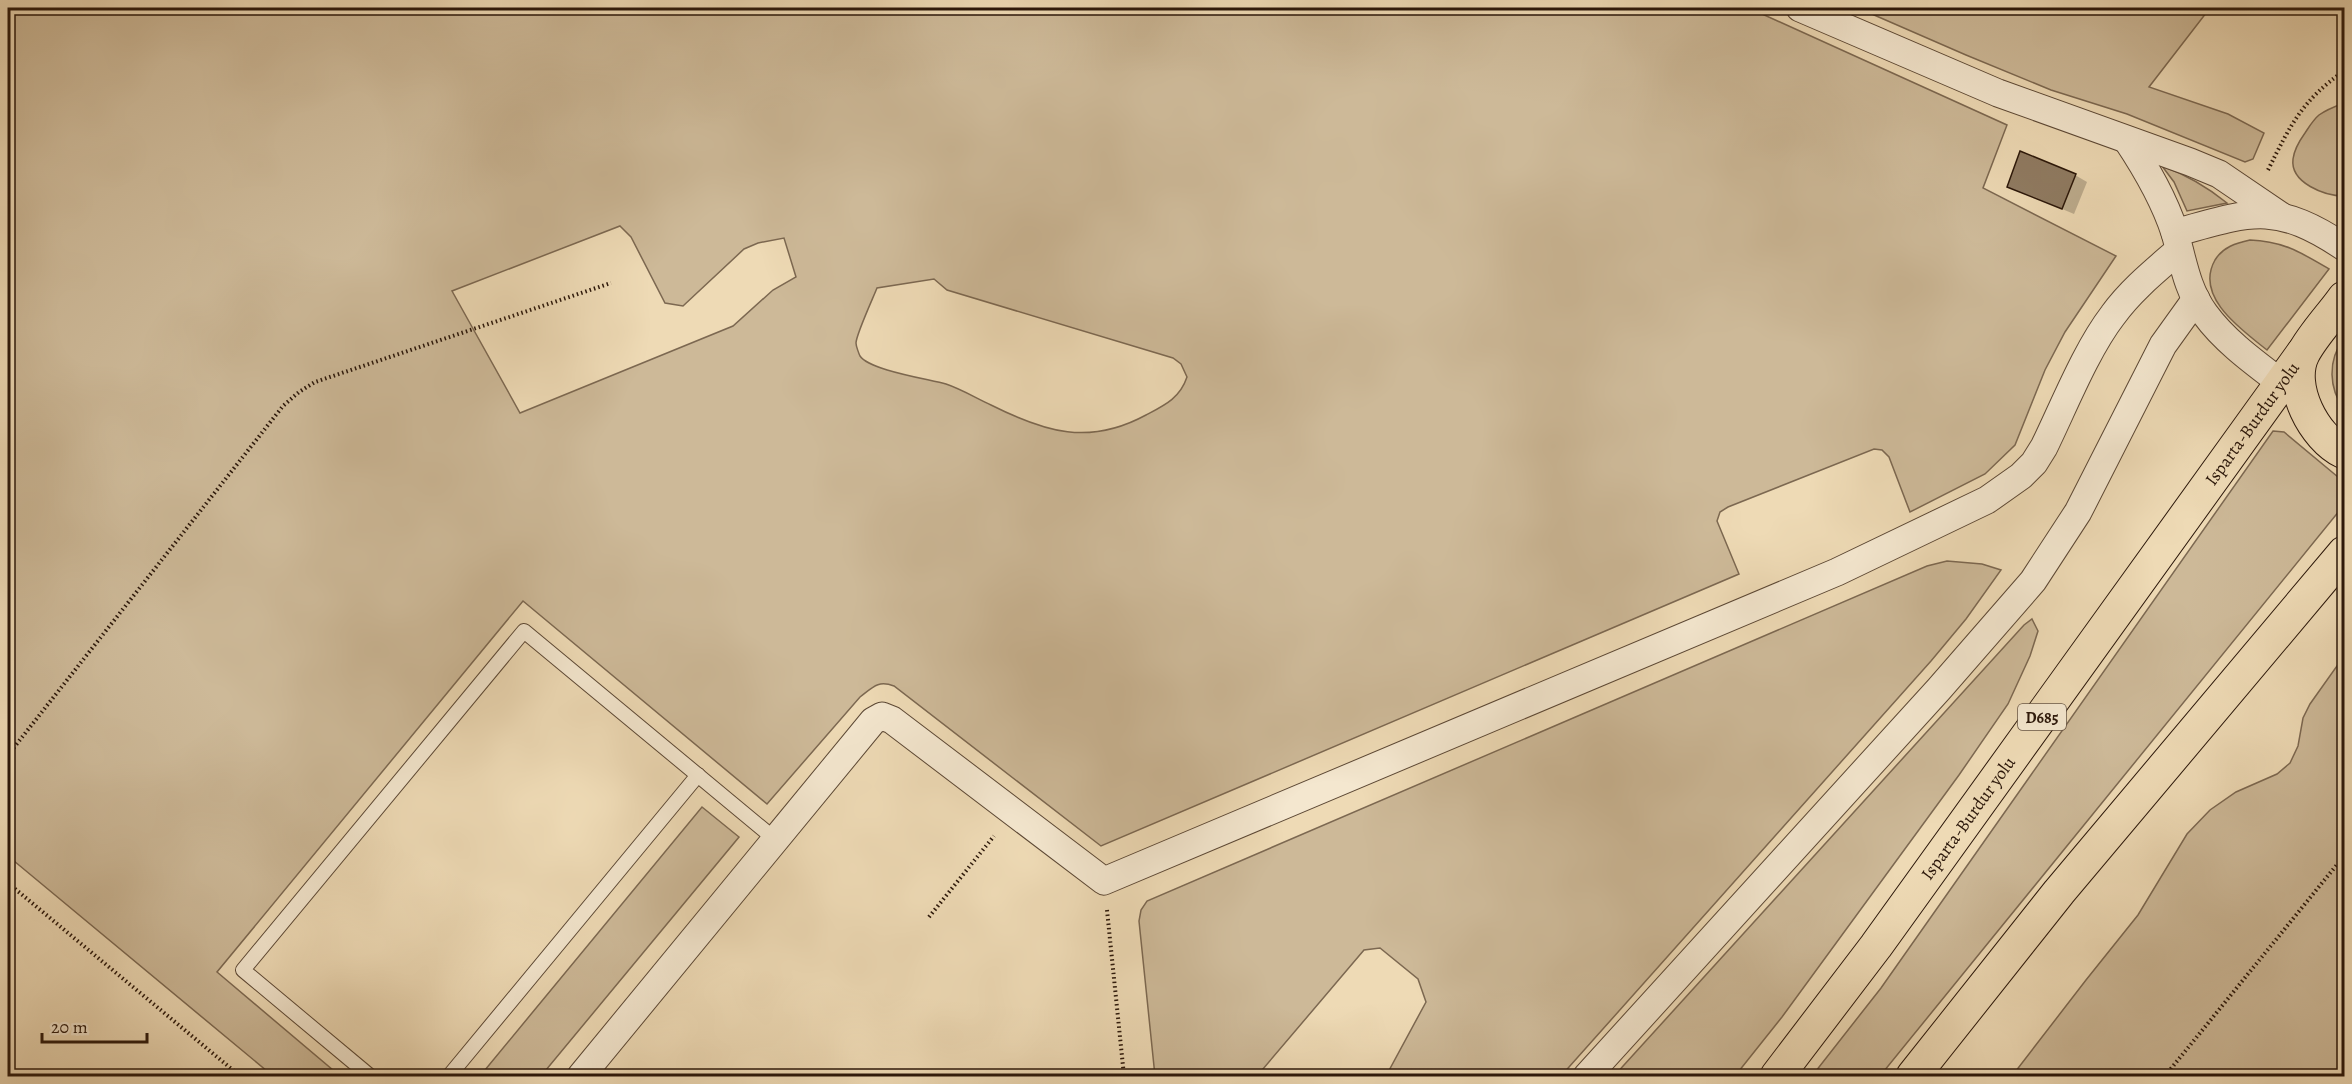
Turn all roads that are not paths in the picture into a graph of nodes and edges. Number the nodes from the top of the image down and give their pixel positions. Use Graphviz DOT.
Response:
graph roads {
  1 [pos="1800,8"];
  2 [pos="2127,140"];
  3 [pos="2282,216"];
  4 [pos="2177,242"];
  5 [pos="2344,247"];
  6 [pos="2344,298"];
  7 [pos="2196,299"];
  8 [pos="2292,391"];
  9 [pos="2344,452"];
  10 [pos="2344,553"];
  11 [pos="698,775"];
  12 [pos="776,840"];
  13 [pos="370,1077"];
  14 [pos="449,1077"];
  15 [pos="581,1077"];
  16 [pos="1587,1077"];
  17 [pos="1777,1077"];
  18 [pos="1912,1077"];
  1 -- 2 [label="street"];
  2 -- 3 [label="street"];
  2 -- 4 [label="street"];
  3 -- 4 [label="street"];
  3 -- 5 [label="street"];
  4 -- 7 [label="street"];
  4 -- 12 [label="street"];
  6 -- 8 [label="highway"];
  7 -- 8 [label="street"];
  7 -- 16 [label="street"];
  8 -- 9 [label="highway"];
  8 -- 17 [label="highway, Isparta-Burdur yolu / D685"];
  10 -- 18 [label="highway"];
  11 -- 12 [label="lane"];
  11 -- 13 [label="lane"];
  11 -- 14 [label="lane"];
  12 -- 15 [label="street"];
}
